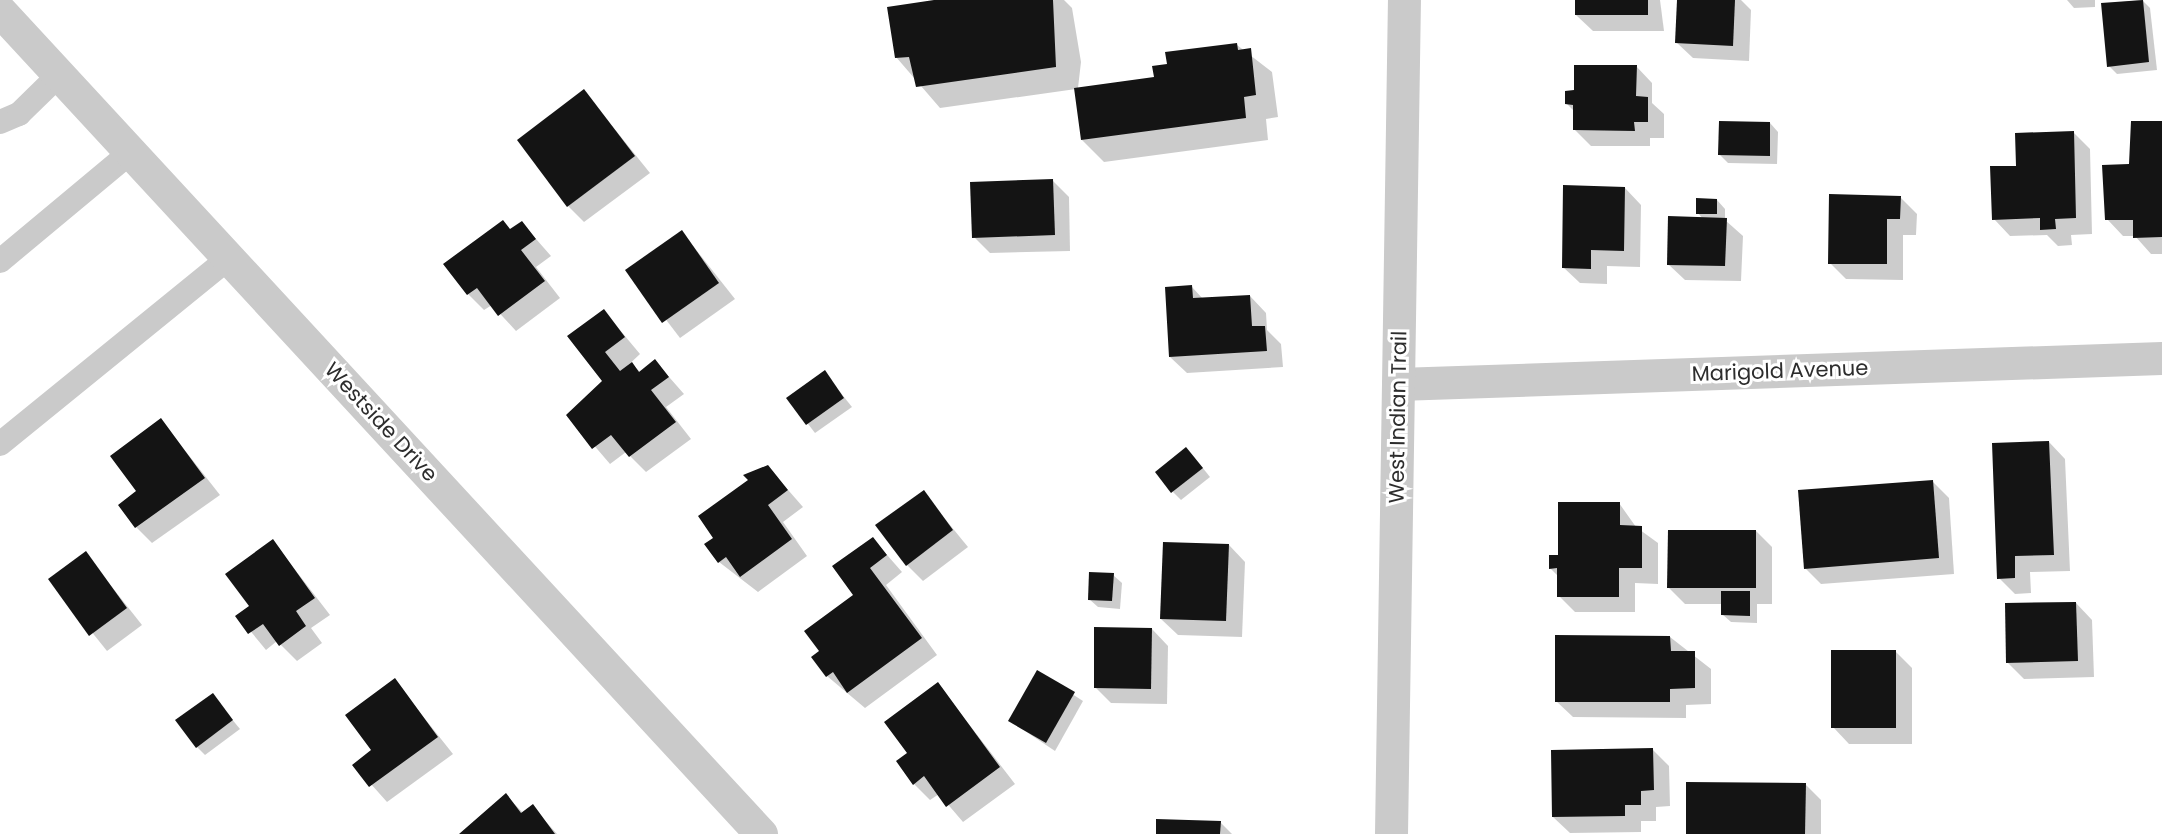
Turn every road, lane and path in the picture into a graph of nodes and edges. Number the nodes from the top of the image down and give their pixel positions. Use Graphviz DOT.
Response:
graph roads {
  1 [pos="1404,0"];
  2 [pos="0,11"];
  3 [pos="59,75"];
  4 [pos="0,122"];
  5 [pos="131,152"];
  6 [pos="229,258"];
  7 [pos="0,261"];
  8 [pos="2162,358"];
  9 [pos="1398,384"];
  10 [pos="0,444"];
  11 [pos="761,834"];
  12 [pos="1390,834"];
  1 -- 9 [label="street, West Indian Trail"];
  2 -- 3 [label="street, Westside Drive"];
  3 -- 4 [label="lane"];
  3 -- 5 [label="street, Westside Drive"];
  5 -- 6 [label="street, Westside Drive"];
  5 -- 7 [label="lane"];
  6 -- 10 [label="lane"];
  6 -- 11 [label="street, Westside Drive"];
  8 -- 9 [label="street, Marigold Avenue"];
  9 -- 12 [label="street, West Indian Trail"];
}
